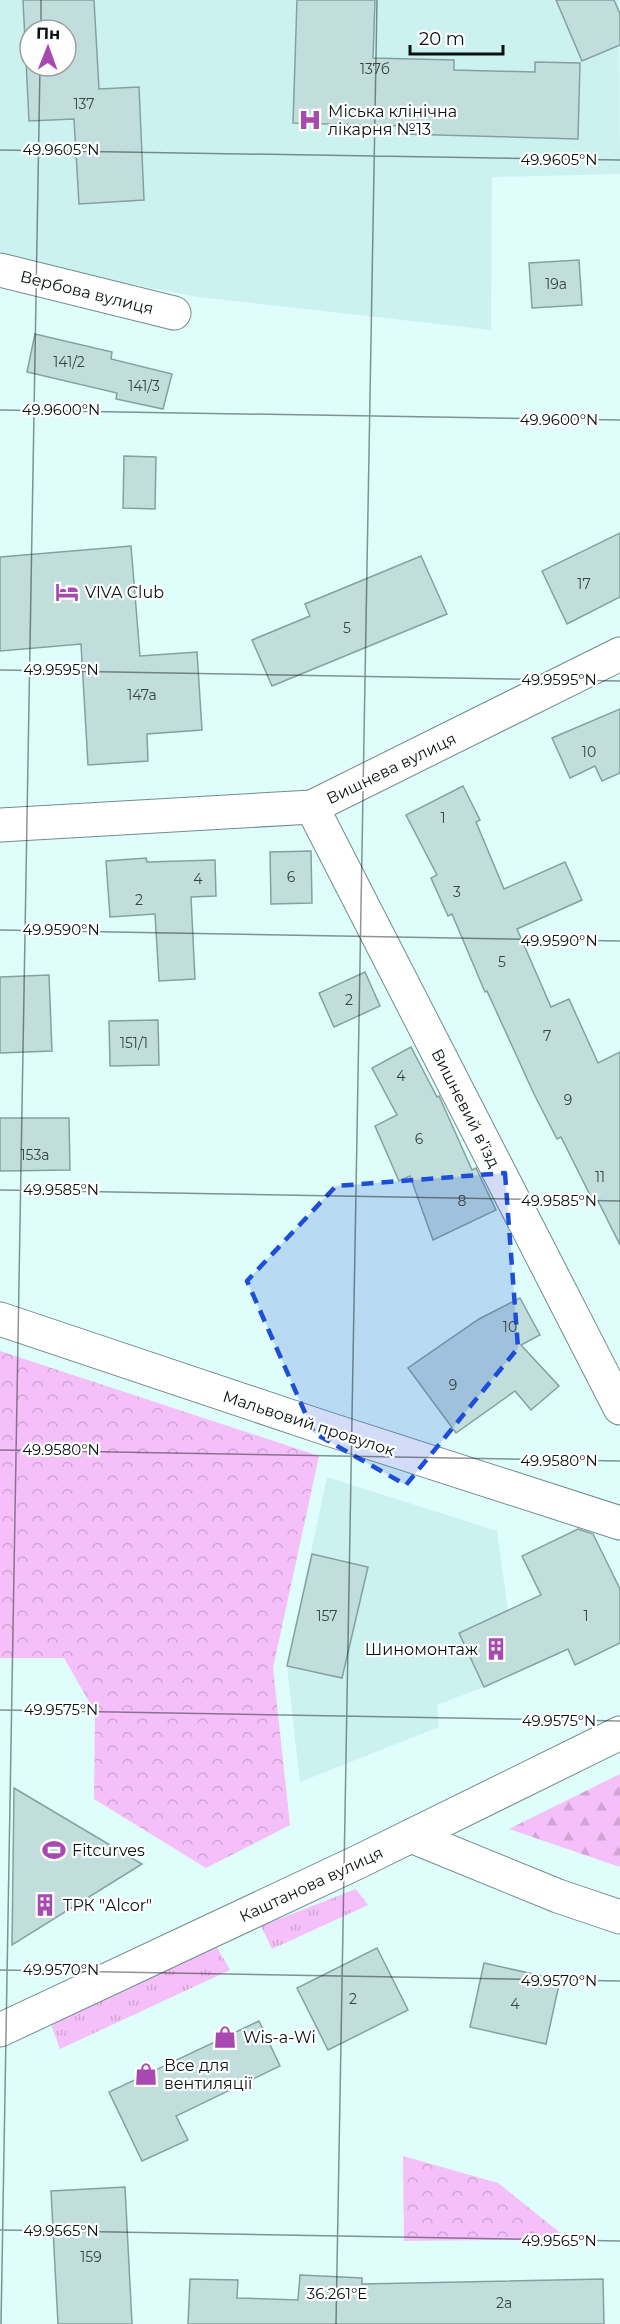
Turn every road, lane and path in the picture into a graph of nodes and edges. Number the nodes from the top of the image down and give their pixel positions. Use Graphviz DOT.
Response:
graph roads {
  1 [pos="0,270"];
  2 [pos="174,313"];
  3 [pos="620,654"];
  4 [pos="312,807"];
  5 [pos="0,825"];
  6 [pos="0,1319"];
  7 [pos="620,1408"];
  8 [pos="620,1523"];
  9 [pos="620,1733"];
  10 [pos="411,1836"];
  11 [pos="620,1917"];
  12 [pos="0,2030"];
  1 -- 2 [label="street, Вербова вулиця"];
  3 -- 4 [label="street, Вишнева вулиця"];
  4 -- 5 [label="street, Вишнева вулиця"];
  4 -- 7 [label="street, Вишневий в’їзд"];
  6 -- 8 [label="street, Мальвовий провулок"];
  9 -- 10 [label="street, Каштанова вулиця"];
  10 -- 11 [label="street"];
  10 -- 12 [label="street, Каштанова вулиця"];
}
